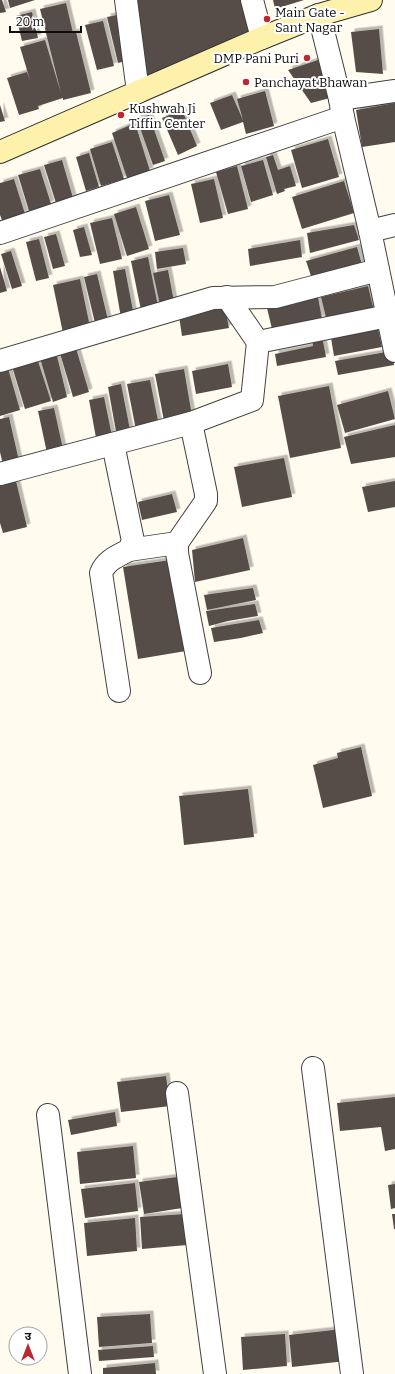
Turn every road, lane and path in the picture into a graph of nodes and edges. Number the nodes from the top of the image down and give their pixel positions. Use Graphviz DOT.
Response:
graph roads {
  1 [pos="126,0"];
  2 [pos="252,0"];
  3 [pos="370,0"];
  4 [pos="319,15"];
  5 [pos="262,38"];
  6 [pos="395,91"];
  7 [pos="138,92"];
  8 [pos="342,108"];
  9 [pos="0,152"];
  10 [pos="395,225"];
  11 [pos="370,231"];
  12 [pos="0,233"];
  13 [pos="378,270"];
  14 [pos="227,297"];
  15 [pos="388,316"];
  16 [pos="258,342"];
  17 [pos="395,351"];
  18 [pos="0,361"];
  19 [pos="191,423"];
  20 [pos="113,444"];
  21 [pos="0,474"];
  22 [pos="177,542"];
  23 [pos="129,550"];
  24 [pos="200,673"];
  25 [pos="119,691"];
  26 [pos="313,1068"];
  27 [pos="177,1093"];
  28 [pos="48,1115"];
  29 [pos="80,1374"];
  30 [pos="215,1374"];
  31 [pos="352,1374"];
  1 -- 7 [label="street"];
  2 -- 5 [label="street"];
  3 -- 4 [label="street"];
  4 -- 5 [label="street"];
  4 -- 8 [label="street"];
  5 -- 7 [label="street"];
  6 -- 8 [label="street"];
  7 -- 9 [label="street"];
  8 -- 11 [label="street"];
  8 -- 12 [label="street"];
  10 -- 11 [label="street"];
  11 -- 13 [label="street"];
  13 -- 14 [label="street"];
  13 -- 15 [label="street"];
  14 -- 16 [label="street"];
  14 -- 18 [label="street"];
  15 -- 16 [label="street"];
  15 -- 17 [label="street"];
  16 -- 19 [label="street"];
  19 -- 20 [label="street"];
  19 -- 22 [label="street"];
  20 -- 21 [label="street"];
  20 -- 23 [label="street"];
  22 -- 23 [label="street"];
  22 -- 24 [label="street"];
  23 -- 25 [label="street"];
  26 -- 31 [label="street"];
  27 -- 30 [label="street"];
  28 -- 29 [label="street"];
}
